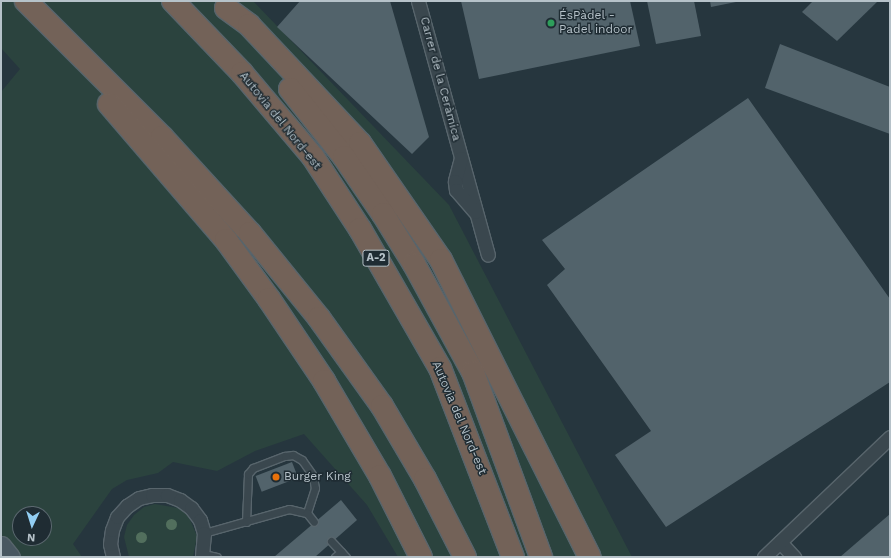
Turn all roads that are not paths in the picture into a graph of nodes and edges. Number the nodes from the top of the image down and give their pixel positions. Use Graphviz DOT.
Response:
graph roads {
  1 [pos="12,1"];
  2 [pos="26,1"];
  3 [pos="173,1"];
  4 [pos="418,1"];
  5 [pos="222,4"];
  6 [pos="488,255"];
  7 [pos="890,437"];
  8 [pos="307,512"];
  9 [pos="246,522"];
  10 [pos="314,522"];
  11 [pos="204,533"];
  12 [pos="331,541"];
  13 [pos="780,542"];
  14 [pos="110,544"];
  15 [pos="1,546"];
  16 [pos="344,554"];
  17 [pos="203,556"];
  18 [pos="10,557"];
  19 [pos="104,557"];
  20 [pos="113,557"];
  21 [pos="217,557"];
  22 [pos="334,557"];
  23 [pos="421,557"];
  24 [pos="465,557"];
  25 [pos="513,557"];
  26 [pos="541,557"];
  27 [pos="590,557"];
  28 [pos="764,557"];
  29 [pos="794,557"];
  1 -- 23 [label="highway"];
  2 -- 24 [label="highway"];
  3 -- 25 [label="highway, Autovia del Nord-est / A-2"];
  4 -- 6 [label="street, Carrer de la Ceràmica"];
  5 -- 26 [label="highway, A-2"];
  5 -- 27 [label="highway"];
  7 -- 13 [label="street"];
  8 -- 9 [label="lane"];
  8 -- 9 [label="lane"];
  8 -- 10 [label="lane"];
  9 -- 11 [label="lane"];
  11 -- 14 [label="street"];
  11 -- 17 [label="street"];
  12 -- 16 [label="lane"];
  13 -- 28 [label="street"];
  13 -- 29 [label="street"];
  14 -- 19 [label="street"];
  14 -- 20 [label="street"];
  15 -- 18 [label="main road"];
  16 -- 22 [label="lane"];
  17 -- 21 [label="lane"];
}
